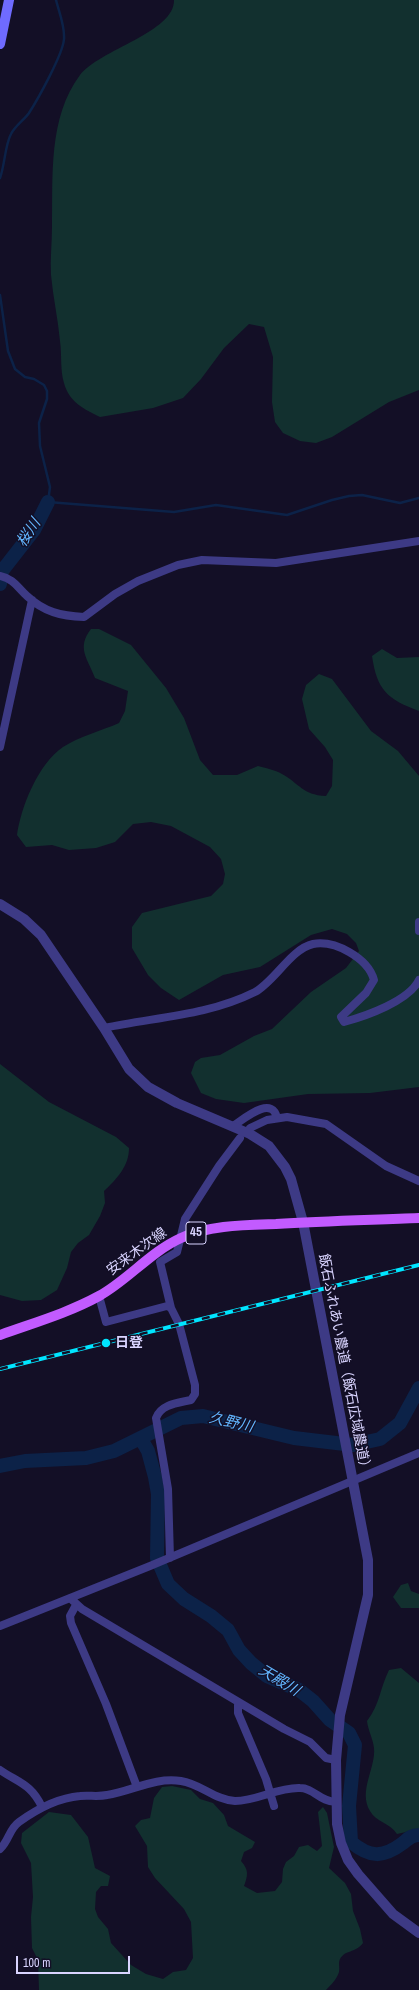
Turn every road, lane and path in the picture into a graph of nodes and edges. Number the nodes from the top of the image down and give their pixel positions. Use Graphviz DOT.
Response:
graph roads {
  1 [pos="9,0"];
  2 [pos="0,44"];
  3 [pos="419,541"];
  4 [pos="2,576"];
  5 [pos="32,600"];
  6 [pos="0,747"];
  7 [pos="0,904"];
  8 [pos="419,922"];
  9 [pos="419,931"];
  10 [pos="419,980"];
  11 [pos="104,1028"];
  12 [pos="277,1118"];
  13 [pos="233,1126"];
  14 [pos="250,1128"];
  15 [pos="240,1138"];
  16 [pos="419,1181"];
  17 [pos="419,1218"];
  18 [pos="303,1222"];
  19 [pos="180,1238"];
  20 [pos="99,1296"];
  21 [pos="171,1308"];
  22 [pos="0,1335"];
  23 [pos="419,1453"];
  24 [pos="353,1481"];
  25 [pos="167,1559"];
  26 [pos="73,1601"];
  27 [pos="0,1626"];
  28 [pos="238,1702"];
  29 [pos="336,1760"];
  30 [pos="0,1770"];
  31 [pos="137,1787"];
  32 [pos="270,1794"];
  33 [pos="336,1802"];
  34 [pos="274,1806"];
  35 [pos="42,1807"];
  36 [pos="0,1849"];
  37 [pos="419,1933"];
  1 -- 2 [label="main road"];
  3 -- 5 [label="street"];
  4 -- 5 [label="street"];
  5 -- 6 [label="street"];
  7 -- 11 [label="street, 飯石ふれあい農道（飯石広域農道）"];
  8 -- 9 [label="street"];
  10 -- 11 [label="street"];
  11 -- 13 [label="street, 飯石ふれあい農道（飯石広域農道）"];
  12 -- 13 [label="street"];
  12 -- 14 [label="street"];
  12 -- 16 [label="street"];
  13 -- 18 [label="street, 飯石ふれあい農道（飯石広域農道）"];
  15 -- 19 [label="street"];
  17 -- 18 [label="main road, 安来木次線 / 45"];
  18 -- 19 [label="main road, 安来木次線 / 45"];
  18 -- 24 [label="street, 飯石ふれあい農道（飯石広域農道）"];
  19 -- 20 [label="main road, 安来木次線 / 45"];
  19 -- 21 [label="street"];
  20 -- 21 [label="street"];
  20 -- 22 [label="main road, 安来木次線 / 45"];
  21 -- 25 [label="street"];
  23 -- 24 [label="street"];
  24 -- 25 [label="street"];
  24 -- 29 [label="street, 飯石ふれあい農道（飯石広域農道）"];
  25 -- 26 [label="street"];
  26 -- 27 [label="street"];
  26 -- 28 [label="street"];
  26 -- 31 [label="street"];
  28 -- 29 [label="street"];
  28 -- 32 [label="street"];
  29 -- 33 [label="street, 飯石ふれあい農道（飯石広域農道）"];
  30 -- 35 [label="street"];
  31 -- 32 [label="street"];
  31 -- 35 [label="street"];
  32 -- 33 [label="street"];
  32 -- 34 [label="street"];
  33 -- 37 [label="street, 飯石ふれあい農道（飯石広域農道）"];
  35 -- 36 [label="street"];
}
